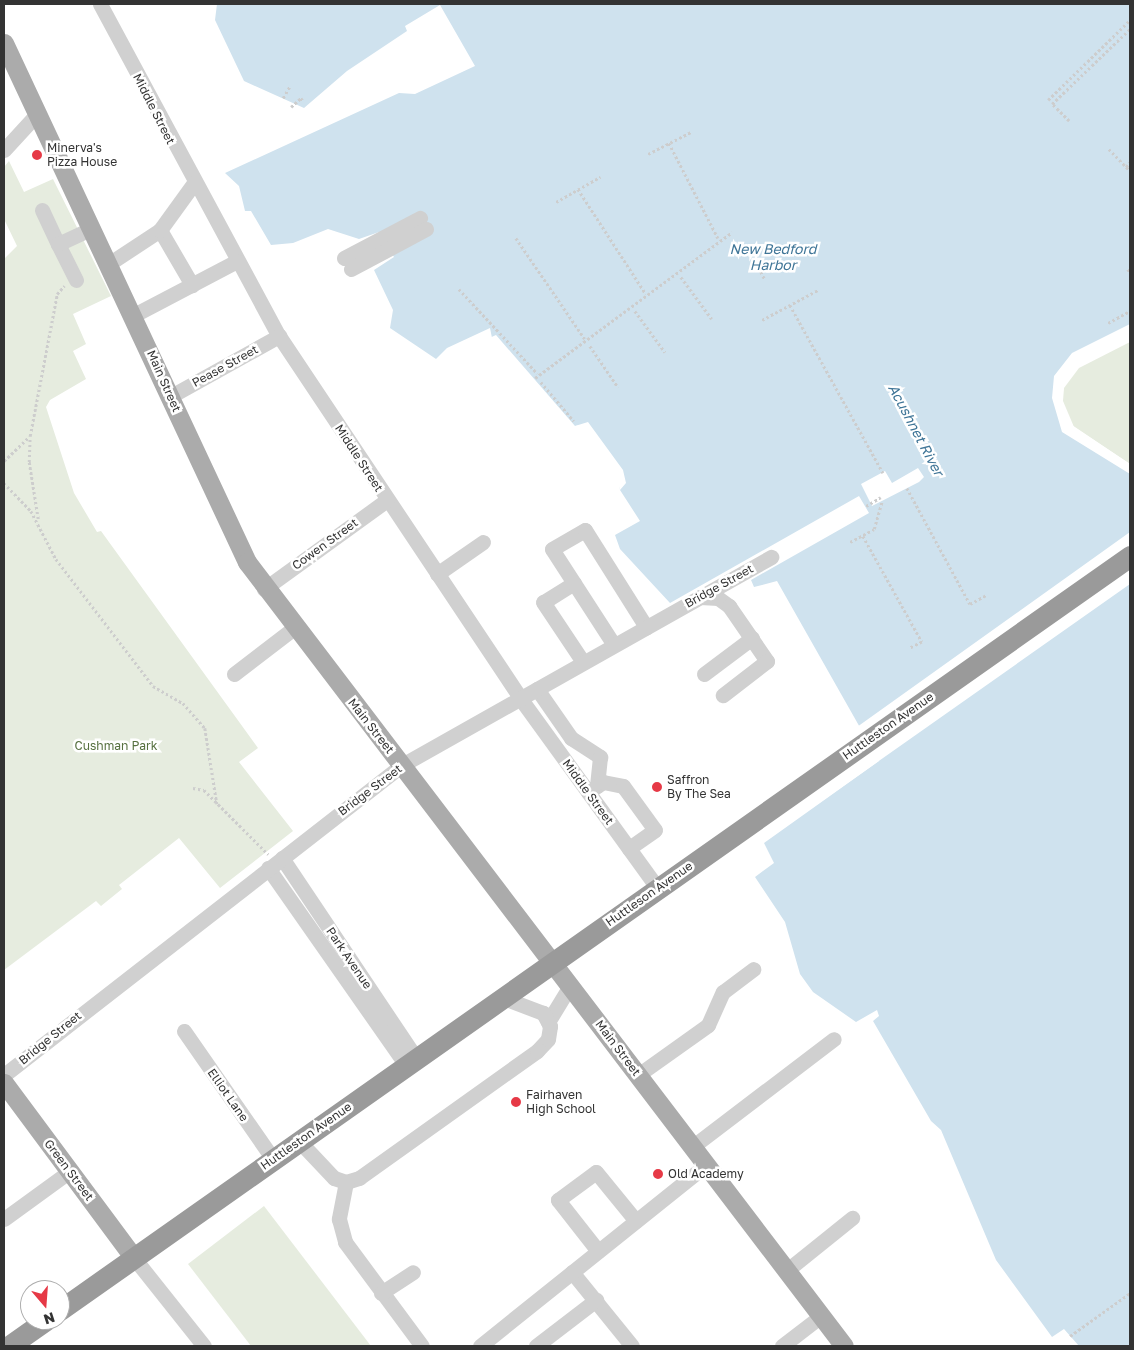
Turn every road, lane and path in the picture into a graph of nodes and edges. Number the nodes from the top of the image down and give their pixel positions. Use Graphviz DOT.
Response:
graph roads {
  1 [pos="100,4"];
  2 [pos="1130,20"];
  3 [pos="1130,29"];
  4 [pos="4,43"];
  5 [pos="290,86"];
  6 [pos="283,98"];
  7 [pos="1048,100"];
  8 [pos="303,101"];
  9 [pos="291,107"];
  10 [pos="37,114"];
  11 [pos="1069,121"];
  12 [pos="691,132"];
  13 [pos="669,143"];
  14 [pos="1109,148"];
  15 [pos="4,150"];
  16 [pos="648,154"];
  17 [pos="1130,162"];
  18 [pos="1126,166"];
  19 [pos="1130,172"];
  20 [pos="600,177"];
  21 [pos="194,183"];
  22 [pos="578,189"];
  23 [pos="556,202"];
  24 [pos="42,210"];
  25 [pos="423,224"];
  26 [pos="93,228"];
  27 [pos="160,230"];
  28 [pos="732,232"];
  29 [pos="516,238"];
  30 [pos="719,240"];
  31 [pos="58,244"];
  32 [pos="749,248"];
  33 [pos="238,261"];
  34 [pos="110,263"];
  35 [pos="347,263"];
  36 [pos="1128,269"];
  37 [pos="678,272"];
  38 [pos="1130,273"];
  39 [pos="76,280"];
  40 [pos="765,280"];
  41 [pos="192,285"];
  42 [pos="459,289"];
  43 [pos="818,290"];
  44 [pos="646,294"];
  45 [pos="790,305"];
  46 [pos="631,307"];
  47 [pos="635,311"];
  48 [pos="1130,311"];
  49 [pos="134,315"];
  50 [pos="638,316"];
  51 [pos="712,319"];
  52 [pos="762,320"];
  53 [pos="1108,322"];
  54 [pos="279,336"];
  55 [pos="585,340"];
  56 [pos="590,346"];
  57 [pos="593,350"];
  58 [pos="665,352"];
  59 [pos="537,376"];
  60 [pos="541,382"];
  61 [pos="618,386"];
  62 [pos="545,387"];
  63 [pos="171,396"];
  64 [pos="574,421"];
  65 [pos="30,436"];
  66 [pos="4,461"];
  67 [pos="883,472"];
  68 [pos="4,483"];
  69 [pos="907,488"];
  70 [pos="386,500"];
  71 [pos="866,506"];
  72 [pos="38,521"];
  73 [pos="863,536"];
  74 [pos="483,542"];
  75 [pos="850,542"];
  76 [pos="1130,556"];
  77 [pos="771,557"];
  78 [pos="436,574"];
  79 [pos="574,583"];
  80 [pos="264,589"];
  81 [pos="986,595"];
  82 [pos="700,596"];
  83 [pos="646,627"];
  84 [pos="294,628"];
  85 [pos="752,638"];
  86 [pos="614,645"];
  87 [pos="910,648"];
  88 [pos="583,662"];
  89 [pos="234,674"];
  90 [pos="704,674"];
  91 [pos="537,688"];
  92 [pos="723,695"];
  93 [pos="520,698"];
  94 [pos="402,765"];
  95 [pos="193,788"];
  96 [pos="593,789"];
  97 [pos="218,804"];
  98 [pos="747,826"];
  99 [pos="629,848"];
  100 [pos="276,863"];
  101 [pos="657,887"];
  102 [pos="551,962"];
  103 [pos="753,969"];
  104 [pos="570,986"];
  105 [pos="502,997"];
  106 [pos="548,1022"];
  107 [pos="184,1031"];
  108 [pos="834,1039"];
  109 [pos="411,1061"];
  110 [pos="4,1075"];
  111 [pos="638,1075"];
  112 [pos="4,1083"];
  113 [pos="299,1140"];
  114 [pos="692,1147"];
  115 [pos="273,1159"];
  116 [pos="706,1165"];
  117 [pos="70,1171"];
  118 [pos="346,1182"];
  119 [pos="852,1218"];
  120 [pos="4,1219"];
  121 [pos="636,1221"];
  122 [pos="598,1251"];
  123 [pos="134,1258"];
  124 [pos="786,1271"];
  125 [pos="413,1272"];
  126 [pos="572,1272"];
  127 [pos="381,1293"];
  128 [pos="1130,1293"];
  129 [pos="596,1300"];
  130 [pos="70,1303"];
  131 [pos="821,1316"];
  132 [pos="32,1330"];
  133 [pos="1070,1336"];
  134 [pos="9,1346"];
  135 [pos="204,1346"];
  136 [pos="422,1346"];
  137 [pos="480,1346"];
  138 [pos="536,1346"];
  139 [pos="632,1346"];
  140 [pos="782,1346"];
  141 [pos="844,1346"];
  1 -- 21 [label="street, Middle Street"];
  2 -- 7 [label="path"];
  3 -- 11 [label="path"];
  4 -- 10 [label="main road, Main Street"];
  5 -- 6 [label="path"];
  8 -- 9 [label="path"];
  10 -- 15 [label="street"];
  10 -- 26 [label="main road, Main Street"];
  12 -- 13 [label="path"];
  13 -- 16 [label="path"];
  13 -- 30 [label="path"];
  14 -- 18 [label="path"];
  17 -- 18 [label="path"];
  18 -- 19 [label="path"];
  20 -- 22 [label="path"];
  21 -- 27 [label="street"];
  21 -- 33 [label="street, Middle Street"];
  22 -- 23 [label="path"];
  22 -- 44 [label="path"];
  24 -- 31 [label="street"];
  25 -- 35 [label="street"];
  26 -- 31 [label="street"];
  26 -- 34 [label="main road, Main Street"];
  27 -- 34 [label="street"];
  27 -- 41 [label="street"];
  28 -- 30 [label="path"];
  29 -- 55 [label="path"];
  30 -- 37 [label="path"];
  31 -- 39 [label="street"];
  32 -- 40 [label="path"];
  33 -- 41 [label="street"];
  33 -- 54 [label="street, Middle Street"];
  34 -- 49 [label="main road, Main Street"];
  36 -- 38 [label="path"];
  37 -- 44 [label="path"];
  37 -- 51 [label="path"];
  39 -- 65 [label="path"];
  41 -- 49 [label="street"];
  42 -- 59 [label="path"];
  43 -- 45 [label="path"];
  44 -- 46 [label="path"];
  45 -- 52 [label="path"];
  45 -- 67 [label="path"];
  46 -- 50 [label="path"];
  46 -- 55 [label="path"];
  47 -- 50 [label="path"];
  48 -- 53 [label="path"];
  49 -- 63 [label="main road, Main Street"];
  50 -- 58 [label="path"];
  54 -- 63 [label="street, Pease Street"];
  54 -- 70 [label="street, Middle Street"];
  55 -- 57 [label="path"];
  55 -- 59 [label="path"];
  56 -- 57 [label="path"];
  57 -- 61 [label="path"];
  59 -- 62 [label="path"];
  60 -- 62 [label="path"];
  62 -- 64 [label="path"];
  63 -- 80 [label="main road, Main Street"];
  65 -- 66 [label="path"];
  65 -- 72 [label="path"];
  68 -- 72 [label="path"];
  69 -- 81 [label="path"];
  70 -- 78 [label="street, Middle Street"];
  70 -- 80 [label="street, Cowen Street"];
  71 -- 73 [label="path"];
  72 -- 97 [label="path"];
  73 -- 75 [label="path"];
  73 -- 87 [label="path"];
  74 -- 78 [label="street"];
  76 -- 98 [label="highway, Huttleston Avenue"];
  77 -- 82 [label="street, Bridge Street"];
  78 -- 93 [label="street, Middle Street"];
  79 -- 83 [label="street"];
  79 -- 86 [label="street"];
  79 -- 88 [label="street"];
  80 -- 84 [label="main road, Main Street"];
  82 -- 83 [label="street, Bridge Street"];
  82 -- 85 [label="street"];
  83 -- 86 [label="street, Bridge Street"];
  84 -- 89 [label="street"];
  84 -- 94 [label="main road, Main Street"];
  85 -- 90 [label="street"];
  85 -- 92 [label="street"];
  86 -- 88 [label="street, Bridge Street"];
  88 -- 91 [label="street, Bridge Street"];
  91 -- 93 [label="street, Bridge Street"];
  91 -- 96 [label="street"];
  93 -- 94 [label="street, Bridge Street"];
  93 -- 96 [label="street, Middle Street"];
  94 -- 100 [label="street, Bridge Street"];
  94 -- 102 [label="main road, Main Street"];
  95 -- 97 [label="path"];
  96 -- 99 [label="street, Middle Street"];
  96 -- 99 [label="street"];
  97 -- 100 [label="path"];
  98 -- 101 [label="highway, Huttleson Avenue"];
  99 -- 101 [label="street, Middle Street"];
  100 -- 109 [label="street, Park Avenue"];
  100 -- 110 [label="street, Bridge Street"];
  101 -- 102 [label="highway, Huttleson Avenue"];
  102 -- 104 [label="main road, Main Street"];
  102 -- 105 [label="highway, Huttleston Avenue"];
  103 -- 111 [label="street"];
  104 -- 106 [label="street"];
  104 -- 111 [label="main road, Main Street"];
  105 -- 106 [label="street"];
  105 -- 109 [label="highway, Huttleston Avenue"];
  106 -- 118 [label="street"];
  107 -- 115 [label="street, Elliot Lane"];
  108 -- 114 [label="street"];
  109 -- 113 [label="highway, Huttleston Avenue"];
  111 -- 114 [label="main road, Main Street"];
  112 -- 117 [label="main road, Green Street"];
  113 -- 115 [label="highway, Huttleston Avenue"];
  113 -- 118 [label="street"];
  114 -- 116 [label="main road, Main Street"];
  115 -- 123 [label="highway, Huttleston Avenue"];
  116 -- 121 [label="street"];
  116 -- 124 [label="main road, Main Street"];
  117 -- 120 [label="street"];
  117 -- 123 [label="main road, Green Street"];
  118 -- 127 [label="street"];
  119 -- 124 [label="street"];
  121 -- 122 [label="street"];
  121 -- 122 [label="street"];
  122 -- 126 [label="street"];
  123 -- 130 [label="highway, Huttleston Avenue"];
  123 -- 135 [label="street"];
  124 -- 131 [label="main road, Main Street"];
  125 -- 127 [label="street"];
  126 -- 129 [label="street"];
  126 -- 137 [label="street"];
  127 -- 136 [label="street"];
  128 -- 133 [label="path"];
  129 -- 138 [label="street"];
  129 -- 139 [label="street"];
  131 -- 140 [label="street"];
  131 -- 141 [label="main road, Main Street"];
  132 -- 134 [label="highway"];
}
